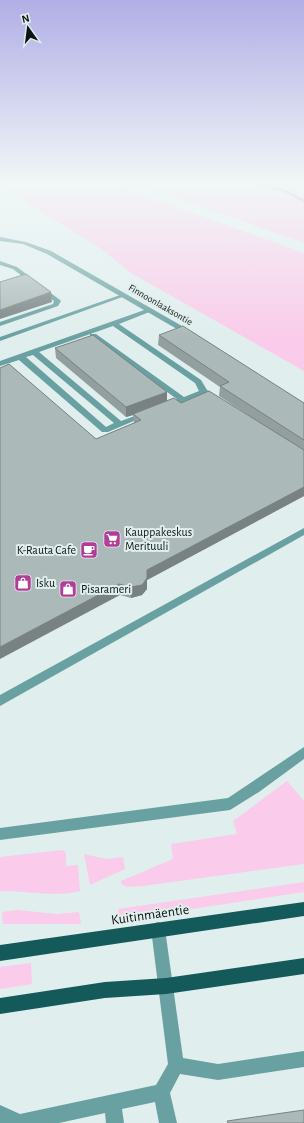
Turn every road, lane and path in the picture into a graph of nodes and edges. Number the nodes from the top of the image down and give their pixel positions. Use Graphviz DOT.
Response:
graph roads {
  1 [pos="0,239"];
  2 [pos="0,263"];
  3 [pos="125,295"];
  4 [pos="150,310"];
  5 [pos="113,323"];
  6 [pos="0,324"];
  7 [pos="88,332"];
  8 [pos="198,338"];
  9 [pos="0,339"];
  10 [pos="34,352"];
  11 [pos="21,357"];
  12 [pos="0,364"];
  13 [pos="204,392"];
  14 [pos="182,400"];
  15 [pos="222,403"];
  16 [pos="120,424"];
  17 [pos="304,531"];
  18 [pos="0,701"];
  19 [pos="304,752"];
  20 [pos="0,834"];
  21 [pos="304,909"];
  22 [pos="158,929"];
  23 [pos="0,953"];
  24 [pos="304,966"];
  25 [pos="166,986"];
  26 [pos="0,1006"];
  27 [pos="304,1059"];
  28 [pos="176,1064"];
  29 [pos="161,1092"];
  30 [pos="112,1102"];
  31 [pos="0,1114"];
  32 [pos="115,1123"];
  33 [pos="168,1123"];
  1 -- 3 [label="street, Finnoonlaaksontie"];
  2 -- 6 [label="street"];
  3 -- 4 [label="street, Finnoonlaaksontie"];
  3 -- 9 [label="street"];
  4 -- 5 [label="street"];
  4 -- 8 [label="street, Finnoonlaaksontie"];
  5 -- 7 [label="street"];
  5 -- 13 [label="street"];
  7 -- 10 [label="street"];
  7 -- 14 [label="street"];
  10 -- 11 [label="street"];
  10 -- 16 [label="street"];
  11 -- 12 [label="street"];
  11 -- 16 [label="street"];
  13 -- 14 [label="street"];
  13 -- 15 [label="street"];
  14 -- 16 [label="street"];
  17 -- 18 [label="street"];
  19 -- 20 [label="street"];
  21 -- 22 [label="main road, Kuitinmäentie"];
  22 -- 23 [label="main road, Kuitinmäentie"];
  22 -- 25 [label="street"];
  24 -- 25 [label="main road"];
  25 -- 26 [label="main road"];
  25 -- 28 [label="street"];
  27 -- 28 [label="street"];
  28 -- 29 [label="street"];
  29 -- 30 [label="street"];
  29 -- 33 [label="street"];
  30 -- 31 [label="street"];
  30 -- 32 [label="street"];
}
